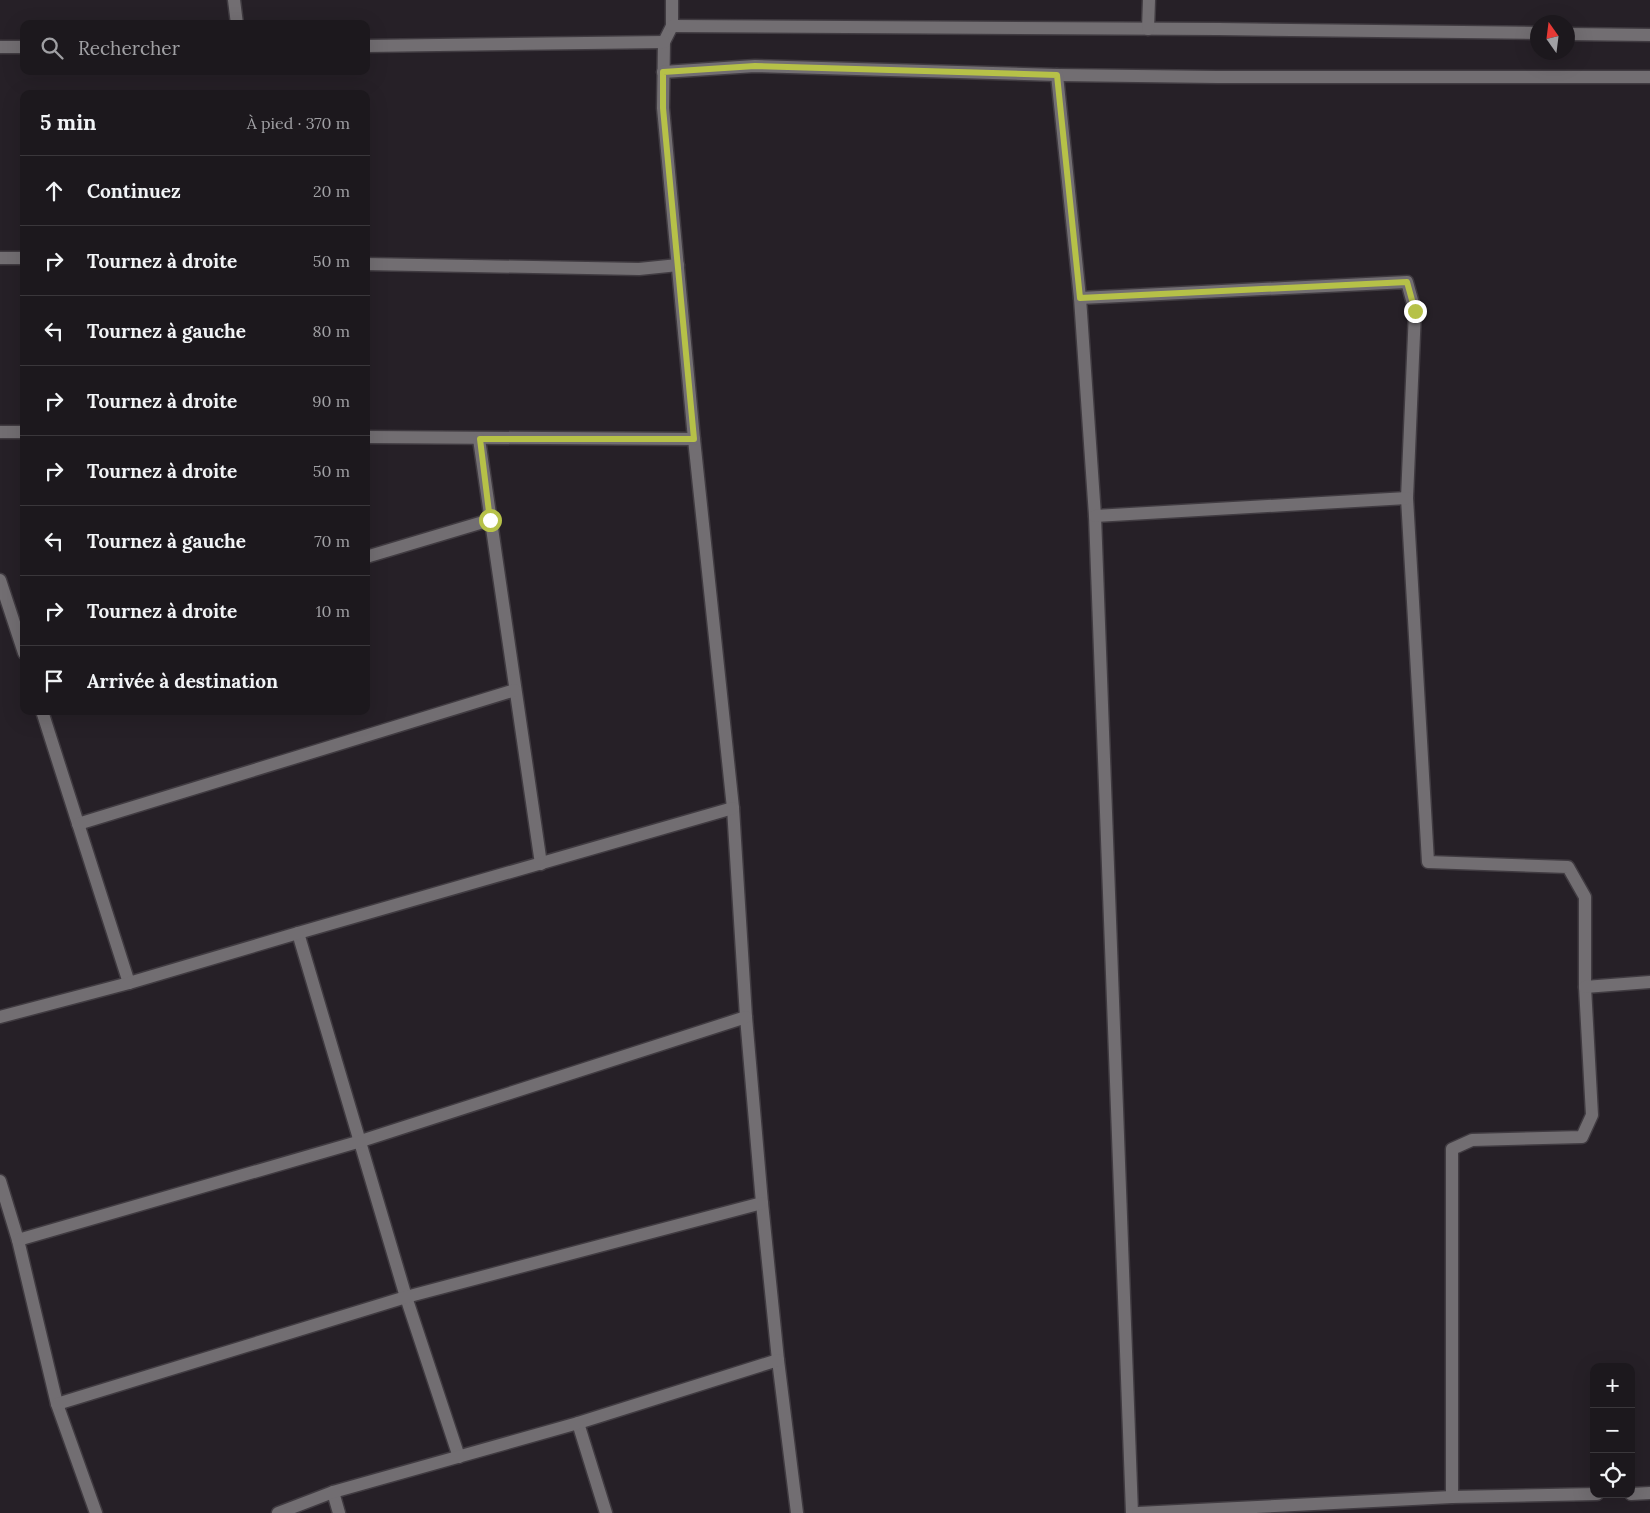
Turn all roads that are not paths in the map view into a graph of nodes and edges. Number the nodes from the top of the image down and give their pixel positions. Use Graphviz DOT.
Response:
graph roads {
  1 [pos="234,0"];
  2 [pos="672,0"];
  3 [pos="1149,0"];
  4 [pos="236,20"];
  5 [pos="672,26"];
  6 [pos="1148,29"];
  7 [pos="1530,34"];
  8 [pos="1575,34"];
  9 [pos="1650,35"];
  10 [pos="664,42"];
  11 [pos="370,46"];
  12 [pos="0,47"];
  13 [pos="20,47"];
  14 [pos="663,72"];
  15 [pos="1057,75"];
  16 [pos="1650,77"];
  17 [pos="0,258"];
  18 [pos="20,258"];
  19 [pos="370,264"];
  20 [pos="678,265"];
  21 [pos="1080,298"];
  22 [pos="0,432"];
  23 [pos="20,432"];
  24 [pos="370,437"];
  25 [pos="480,439"];
  26 [pos="694,439"];
  27 [pos="1407,498"];
  28 [pos="1095,516"];
  29 [pos="490,520"];
  30 [pos="370,556"];
  31 [pos="0,580"];
  32 [pos="20,641"];
  33 [pos="515,690"];
  34 [pos="43,715"];
  35 [pos="733,808"];
  36 [pos="78,824"];
  37 [pos="541,864"];
  38 [pos="298,933"];
  39 [pos="1650,982"];
  40 [pos="129,983"];
  41 [pos="1585,987"];
  42 [pos="0,1017"];
  43 [pos="746,1018"];
  44 [pos="361,1141"];
  45 [pos="0,1181"];
  46 [pos="762,1203"];
  47 [pos="18,1240"];
  48 [pos="406,1297"];
  49 [pos="778,1360"];
  50 [pos="57,1404"];
  51 [pos="578,1423"];
  52 [pos="459,1457"];
  53 [pos="333,1492"];
  54 [pos="1650,1493"];
  55 [pos="1590,1494"];
  56 [pos="1635,1494"];
  57 [pos="1452,1497"];
  58 [pos="96,1513"];
  59 [pos="278,1513"];
  60 [pos="340,1513"];
  61 [pos="606,1513"];
  62 [pos="797,1513"];
  63 [pos="1132,1513"];
  64 [pos="1138,1513"];
  1 -- 4 [label="street"];
  2 -- 5 [label="street"];
  3 -- 6 [label="street"];
  5 -- 6 [label="street"];
  5 -- 10 [label="street"];
  6 -- 7 [label="street"];
  8 -- 9 [label="street"];
  10 -- 11 [label="street"];
  10 -- 14 [label="street"];
  12 -- 13 [label="street"];
  14 -- 15 [label="street"];
  14 -- 20 [label="street"];
  15 -- 16 [label="street"];
  15 -- 21 [label="street"];
  17 -- 18 [label="street"];
  19 -- 20 [label="street"];
  20 -- 26 [label="street"];
  21 -- 27 [label="street"];
  21 -- 28 [label="street"];
  22 -- 23 [label="street"];
  24 -- 25 [label="street"];
  25 -- 26 [label="street"];
  25 -- 29 [label="street"];
  26 -- 35 [label="street"];
  27 -- 28 [label="street"];
  27 -- 41 [label="street"];
  28 -- 63 [label="street"];
  29 -- 30 [label="street"];
  29 -- 33 [label="street"];
  31 -- 32 [label="street"];
  33 -- 36 [label="street"];
  33 -- 37 [label="street"];
  34 -- 36 [label="street"];
  35 -- 37 [label="street"];
  35 -- 43 [label="street"];
  36 -- 40 [label="street"];
  37 -- 38 [label="street"];
  38 -- 40 [label="street"];
  38 -- 44 [label="street"];
  39 -- 41 [label="street"];
  40 -- 42 [label="street"];
  41 -- 57 [label="street"];
  43 -- 44 [label="street"];
  43 -- 46 [label="street"];
  44 -- 47 [label="street"];
  44 -- 48 [label="street"];
  45 -- 47 [label="street"];
  46 -- 48 [label="street"];
  46 -- 49 [label="street"];
  47 -- 50 [label="street"];
  48 -- 50 [label="street"];
  48 -- 52 [label="street"];
  49 -- 51 [label="street"];
  49 -- 62 [label="street"];
  50 -- 58 [label="street"];
  51 -- 52 [label="street"];
  51 -- 61 [label="street"];
  52 -- 53 [label="street"];
  53 -- 59 [label="street"];
  53 -- 60 [label="street"];
  54 -- 56 [label="street"];
  55 -- 57 [label="street"];
  57 -- 64 [label="street"];
}
